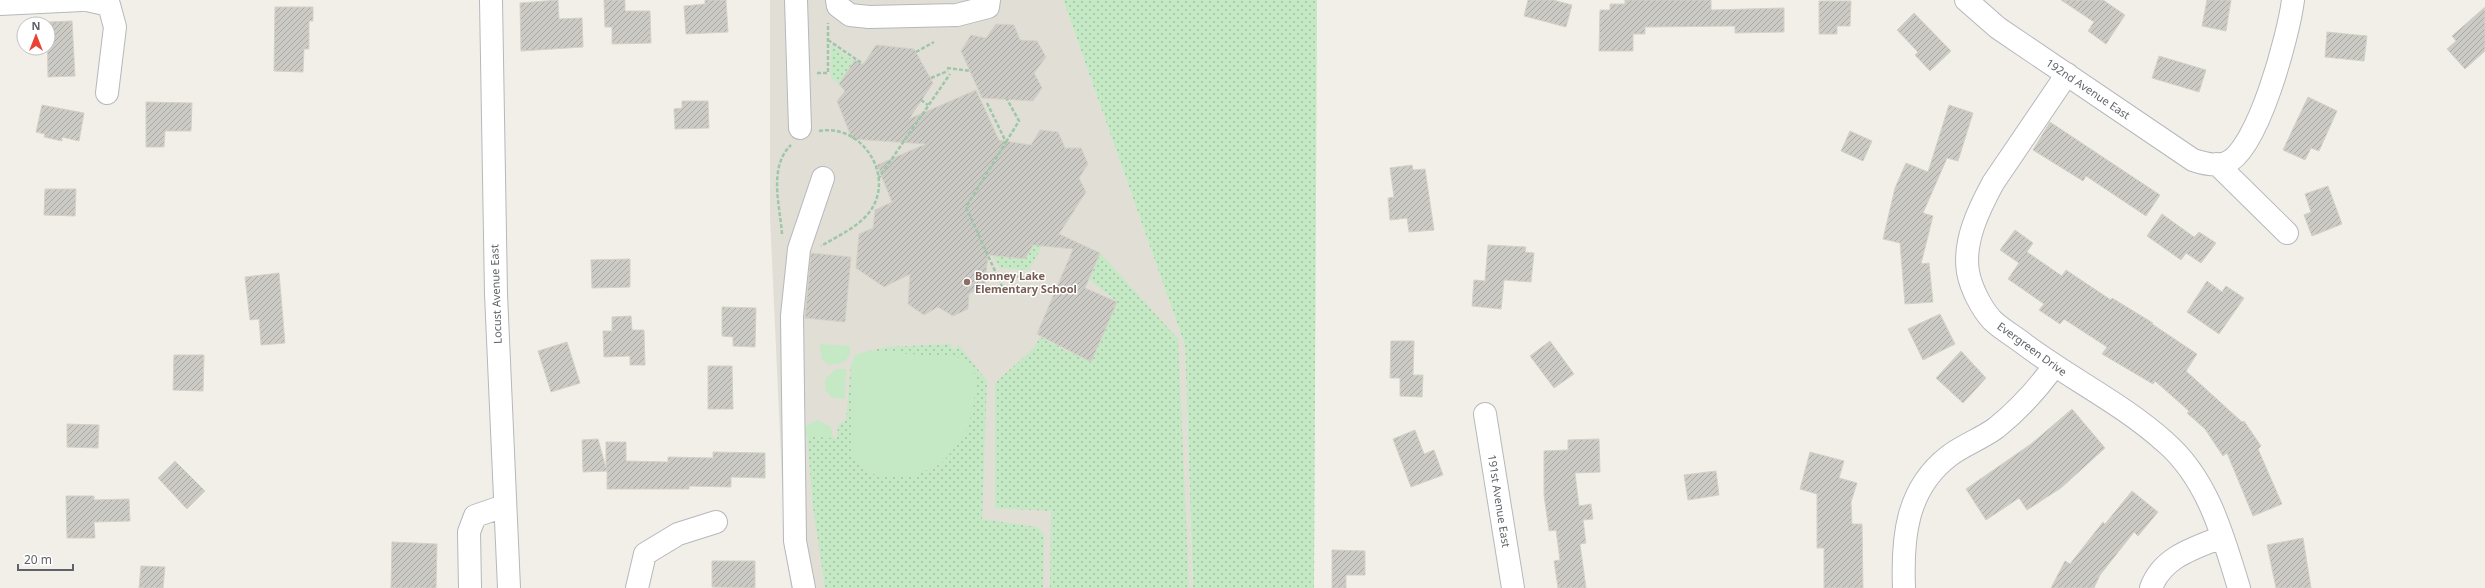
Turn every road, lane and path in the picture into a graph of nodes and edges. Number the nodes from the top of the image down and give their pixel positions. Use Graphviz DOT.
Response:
graph roads {
  1 [pos="82,0"];
  2 [pos="87,0"];
  3 [pos="491,0"];
  4 [pos="796,0"];
  5 [pos="989,0"];
  6 [pos="1966,0"];
  7 [pos="2293,0"];
  8 [pos="0,4"];
  9 [pos="832,9"];
  10 [pos="828,40"];
  11 [pos="934,42"];
  12 [pos="916,52"];
  13 [pos="863,64"];
  14 [pos="948,71"];
  15 [pos="970,71"];
  16 [pos="813,73"];
  17 [pos="2067,74"];
  18 [pos="931,78"];
  19 [pos="107,93"];
  20 [pos="1007,99"];
  21 [pos="921,100"];
  22 [pos="987,103"];
  23 [pos="928,105"];
  24 [pos="800,128"];
  25 [pos="1006,142"];
  26 [pos="2217,164"];
  27 [pos="823,178"];
  28 [pos="878,179"];
  29 [pos="2286,233"];
  30 [pos="996,274"];
  31 [pos="1031,278"];
  32 [pos="1005,293"];
  33 [pos="2054,366"];
  34 [pos="1485,414"];
  35 [pos="504,506"];
  36 [pos="716,522"];
  37 [pos="2222,537"];
  38 [pos="470,588"];
  39 [pos="509,588"];
  40 [pos="637,588"];
  41 [pos="804,588"];
  42 [pos="1513,588"];
  43 [pos="1904,588"];
  44 [pos="2151,588"];
  45 [pos="2239,588"];
  1 -- 8 [label="street"];
  2 -- 19 [label="street"];
  3 -- 35 [label="street, Locust Avenue East"];
  4 -- 24 [label="street"];
  5 -- 9 [label="street"];
  6 -- 17 [label="street, 192nd Avenue East"];
  7 -- 26 [label="street"];
  9 -- 10 [label="path"];
  10 -- 13 [label="path"];
  10 -- 16 [label="path"];
  11 -- 12 [label="path"];
  14 -- 15 [label="path"];
  14 -- 18 [label="path"];
  14 -- 23 [label="path"];
  17 -- 26 [label="street, 192nd Avenue East"];
  17 -- 33 [label="street, Evergreen Drive"];
  20 -- 25 [label="path"];
  21 -- 23 [label="path"];
  22 -- 25 [label="path"];
  23 -- 28 [label="path"];
  25 -- 30 [label="path"];
  26 -- 29 [label="street"];
  27 -- 41 [label="street"];
  30 -- 31 [label="path"];
  30 -- 32 [label="path"];
  33 -- 37 [label="street, Evergreen Drive"];
  33 -- 43 [label="street"];
  34 -- 42 [label="street, 191st Avenue East"];
  35 -- 38 [label="street"];
  35 -- 39 [label="street, Locust Avenue East"];
  36 -- 40 [label="street"];
  37 -- 44 [label="street"];
  37 -- 45 [label="street, Evergreen Drive"];
}
